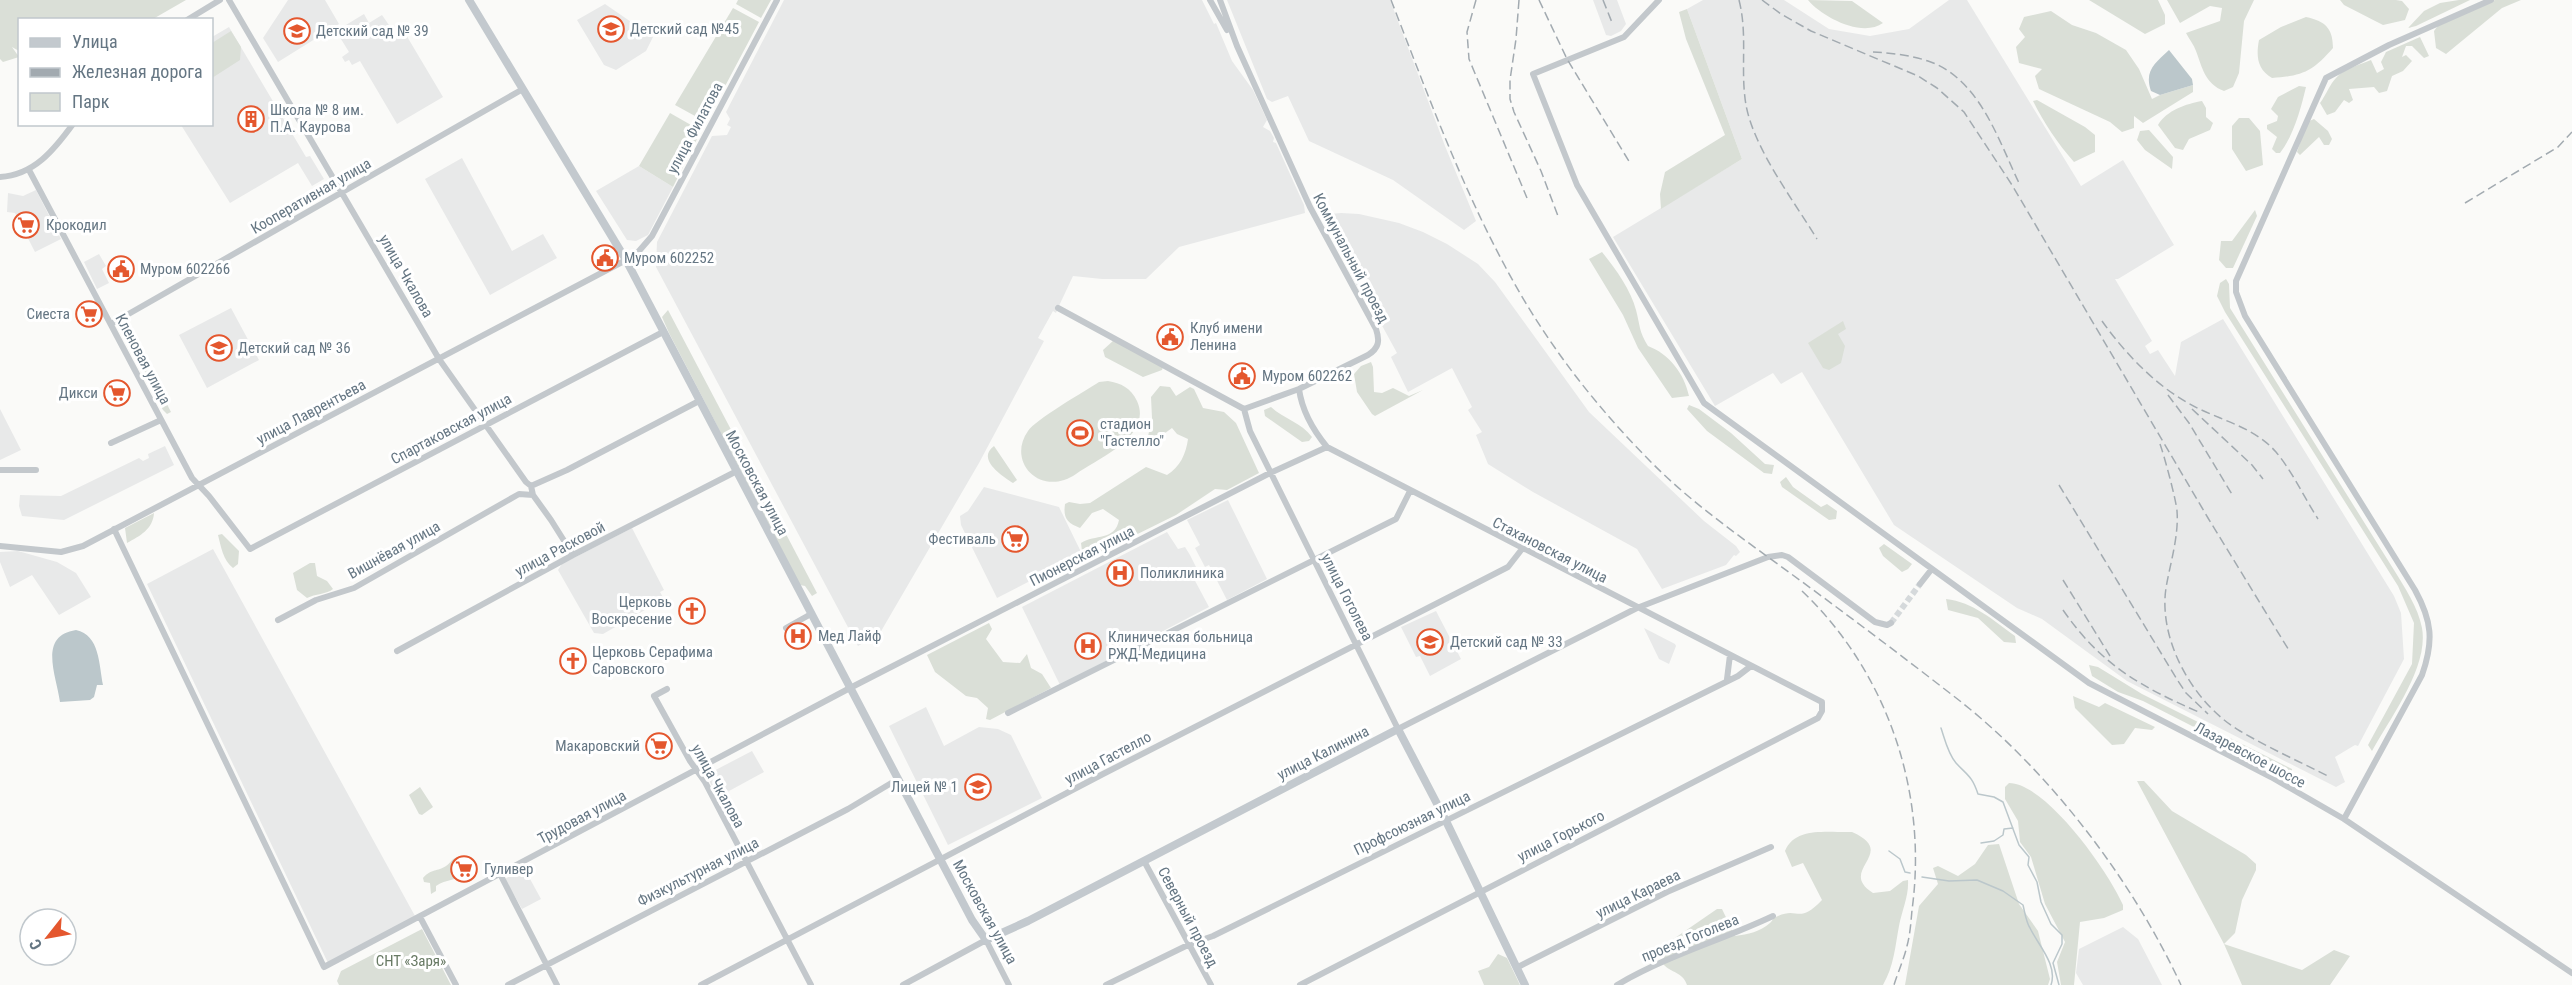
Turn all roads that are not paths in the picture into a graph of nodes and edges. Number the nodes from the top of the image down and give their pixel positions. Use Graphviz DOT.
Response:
graph roads {
  1 [pos="220,0"];
  2 [pos="229,0"];
  3 [pos="469,0"];
  4 [pos="777,0"];
  5 [pos="1210,0"];
  6 [pos="1220,0"];
  7 [pos="1659,0"];
  8 [pos="2491,0"];
  9 [pos="190,18"];
  10 [pos="1237,46"];
  11 [pos="523,89"];
  12 [pos="72,126"];
  13 [pos="29,170"];
  14 [pos="0,177"];
  15 [pos="343,192"];
  16 [pos="626,260"];
  17 [pos="1058,308"];
  18 [pos="111,324"];
  19 [pos="663,332"];
  20 [pos="439,359"];
  21 [pos="1299,389"];
  22 [pos="699,401"];
  23 [pos="1244,409"];
  24 [pos="161,420"];
  25 [pos="485,425"];
  26 [pos="111,443"];
  27 [pos="1327,447"];
  28 [pos="0,470"];
  29 [pos="36,470"];
  30 [pos="735,472"];
  31 [pos="1270,473"];
  32 [pos="528,484"];
  33 [pos="198,485"];
  34 [pos="1410,491"];
  35 [pos="519,494"];
  36 [pos="533,495"];
  37 [pos="114,529"];
  38 [pos="0,546"];
  39 [pos="250,549"];
  40 [pos="1522,549"];
  41 [pos="573,555"];
  42 [pos="1313,560"];
  43 [pos="1931,570"];
  44 [pos="1920,584"];
  45 [pos="1637,608"];
  46 [pos="811,614"];
  47 [pos="278,620"];
  48 [pos="1891,624"];
  49 [pos="786,628"];
  50 [pos="1356,645"];
  51 [pos="397,651"];
  52 [pos="1730,655"];
  53 [pos="1751,666"];
  54 [pos="1727,680"];
  55 [pos="667,688"];
  56 [pos="850,688"];
  57 [pos="1822,702"];
  58 [pos="1008,713"];
  59 [pos="1398,729"];
  60 [pos="698,771"];
  61 [pos="898,779"];
  62 [pos="2344,819"];
  63 [pos="1446,820"];
  64 [pos="1771,847"];
  65 [pos="940,860"];
  66 [pos="745,861"];
  67 [pos="1144,861"];
  68 [pos="500,874"];
  69 [pos="1480,890"];
  70 [pos="1773,916"];
  71 [pos="420,917"];
  72 [pos="986,939"];
  73 [pos="788,940"];
  74 [pos="1190,944"];
  75 [pos="546,964"];
  76 [pos="1518,967"];
  77 [pos="2572,973"];
  78 [pos="456,985"];
  79 [pos="508,985"];
  80 [pos="557,985"];
  81 [pos="701,985"];
  82 [pos="811,985"];
  83 [pos="903,985"];
  84 [pos="1009,985"];
  85 [pos="1106,985"];
  86 [pos="1210,985"];
  87 [pos="1300,985"];
  88 [pos="1525,985"];
  89 [pos="1617,985"];
  1 -- 9 [label="street"];
  2 -- 15 [label="street, улица Чкалова"];
  3 -- 11 [label="main road, Московская улица"];
  4 -- 16 [label="street, улица Филатова"];
  5 -- 10 [label="street"];
  6 -- 10 [label="street"];
  7 -- 43 [label="street, Лазаревское шоссе"];
  8 -- 62 [label="street"];
  10 -- 21 [label="street, Коммунальный проезд"];
  11 -- 15 [label="street, Кооперативная улица"];
  11 -- 16 [label="main road, Московская улица"];
  12 -- 13 [label="street"];
  13 -- 14 [label="street"];
  13 -- 18 [label="street, Кленовая улица"];
  15 -- 18 [label="street, Кооперативная улица"];
  15 -- 20 [label="street, улица Чкалова"];
  16 -- 19 [label="main road, Московская улица"];
  16 -- 20 [label="street, улица Лаврентьева"];
  17 -- 23 [label="street"];
  18 -- 24 [label="street, Кленовая улица"];
  19 -- 22 [label="main road, Московская улица"];
  19 -- 25 [label="street, Спартаковская улица"];
  20 -- 25 [label="street, улица Чкалова"];
  20 -- 33 [label="street, улица Лаврентьева"];
  21 -- 23 [label="street, Коммунальный проезд"];
  21 -- 27 [label="street, Стахановская улица"];
  22 -- 30 [label="main road, Московская улица"];
  22 -- 32 [label="street"];
  23 -- 31 [label="street, улица Гоголева"];
  24 -- 26 [label="street"];
  24 -- 33 [label="street, Кленовая улица"];
  25 -- 32 [label="street, улица Чкалова"];
  25 -- 39 [label="street, Спартаковская улица"];
  27 -- 31 [label="street, Пионерская улица"];
  27 -- 34 [label="street, Стахановская улица"];
  28 -- 29 [label="street"];
  30 -- 41 [label="street, улица Расковой"];
  30 -- 46 [label="main road, Московская улица"];
  31 -- 42 [label="street, улица Гоголева"];
  31 -- 56 [label="street, Пионерская улица"];
  32 -- 35 [label="street"];
  32 -- 36 [label="street, улица Чкалова"];
  33 -- 37 [label="street, улица Лаврентьева"];
  33 -- 39 [label="street, Кленовая улица"];
  34 -- 40 [label="street, Стахановская улица"];
  34 -- 42 [label="street"];
  35 -- 36 [label="street"];
  35 -- 47 [label="street, Вишнёвая улица"];
  36 -- 41 [label="street, улица Чкалова"];
  37 -- 38 [label="street, улица Лаврентьева"];
  37 -- 71 [label="street, Трудовая улица"];
  40 -- 45 [label="street, Стахановская улица"];
  40 -- 50 [label="street, улица Гастелло"];
  41 -- 51 [label="street, улица Расковой"];
  42 -- 50 [label="street, улица Гоголева"];
  42 -- 58 [label="street"];
  43 -- 44 [label="street"];
  43 -- 62 [label="street, Лазаревское шоссе"];
  45 -- 48 [label="street, улица Калинина"];
  45 -- 52 [label="street, Стахановская улица"];
  45 -- 59 [label="street, улица Калинина"];
  46 -- 49 [label="street"];
  46 -- 56 [label="main road, Московская улица"];
  50 -- 59 [label="street, улица Гоголева"];
  50 -- 65 [label="street, улица Гастелло"];
  52 -- 53 [label="street, Стахановская улица"];
  52 -- 54 [label="street"];
  53 -- 54 [label="street, Профсоюзная улица"];
  53 -- 57 [label="street, Стахановская улица"];
  54 -- 63 [label="street, Профсоюзная улица"];
  55 -- 60 [label="street, улица Чкалова"];
  56 -- 60 [label="street, Трудовая улица"];
  56 -- 61 [label="main road, Московская улица"];
  57 -- 69 [label="street, улица Горького"];
  59 -- 63 [label="main road, улица Гоголева"];
  59 -- 67 [label="main road, улица Калинина"];
  60 -- 66 [label="street, улица Чкалова"];
  60 -- 68 [label="street, Трудовая улица"];
  61 -- 65 [label="main road, Московская улица"];
  61 -- 66 [label="street, Физкультурная улица"];
  62 -- 77 [label="street, Лазаревское шоссе"];
  63 -- 69 [label="main road, улица Гоголева"];
  63 -- 74 [label="street, Профсоюзная улица"];
  64 -- 76 [label="street, улица Караева"];
  65 -- 72 [label="main road, Московская улица"];
  65 -- 73 [label="street, улица Гастелло"];
  66 -- 73 [label="street, улица Чкалова"];
  66 -- 75 [label="street, Физкультурная улица"];
  67 -- 72 [label="main road, улица Калинина"];
  67 -- 74 [label="street, Северный проезд"];
  68 -- 71 [label="street, Трудовая улица"];
  68 -- 75 [label="street"];
  69 -- 76 [label="main road, улица Гоголева"];
  69 -- 87 [label="street, улица Горького"];
  70 -- 89 [label="street, проезд Гоголева"];
  71 -- 78 [label="street"];
  72 -- 83 [label="street, улица Калинина"];
  72 -- 84 [label="street, Московская улица"];
  73 -- 81 [label="street, улица Гастелло"];
  73 -- 82 [label="street, улица Чкалова"];
  74 -- 85 [label="street, Профсоюзная улица"];
  74 -- 86 [label="street, Северный проезд"];
  75 -- 79 [label="street, Физкультурная улица"];
  75 -- 80 [label="street"];
  76 -- 88 [label="main road, улица Гоголева"];
}
